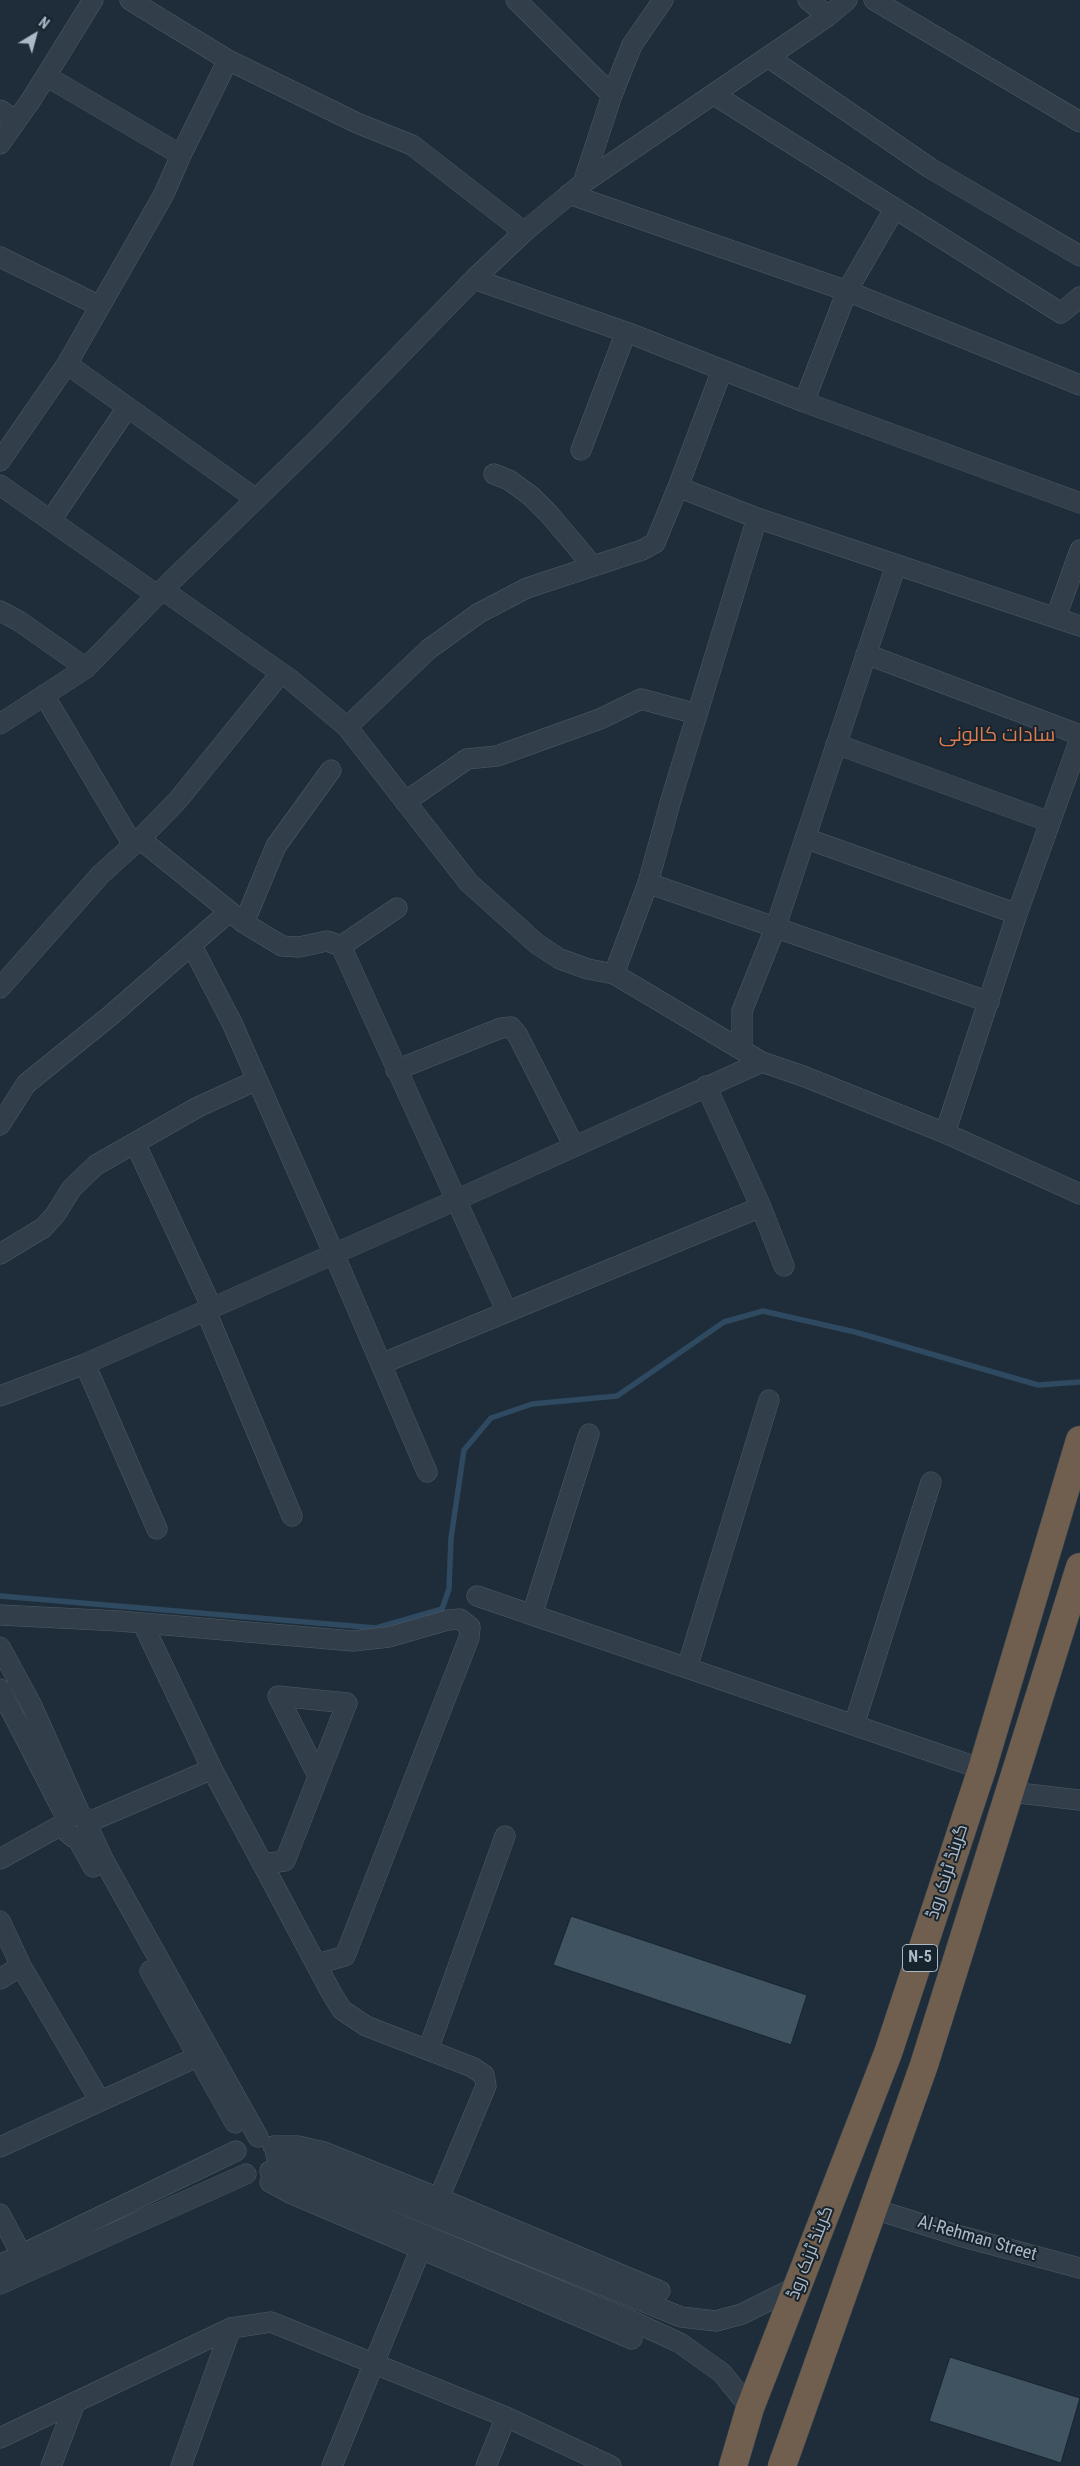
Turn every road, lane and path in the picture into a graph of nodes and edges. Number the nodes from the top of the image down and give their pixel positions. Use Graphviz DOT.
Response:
graph roads {
  1 [pos="93,0"];
  2 [pos="130,0"];
  3 [pos="516,0"];
  4 [pos="663,0"];
  5 [pos="808,0"];
  6 [pos="847,0"];
  7 [pos="874,0"];
  8 [pos="828,16"];
  9 [pos="768,57"];
  10 [pos="228,60"];
  11 [pos="46,76"];
  12 [pos="713,94"];
  13 [pos="612,95"];
  14 [pos="8,115"];
  15 [pos="1080,122"];
  16 [pos="0,144"];
  17 [pos="181,155"];
  18 [pos="576,188"];
  19 [pos="895,208"];
  20 [pos="524,232"];
  21 [pos="1080,256"];
  22 [pos="0,257"];
  23 [pos="474,279"];
  24 [pos="848,291"];
  25 [pos="1080,297"];
  26 [pos="100,306"];
  27 [pos="626,332"];
  28 [pos="68,364"];
  29 [pos="722,370"];
  30 [pos="1080,385"];
  31 [pos="804,402"];
  32 [pos="127,408"];
  33 [pos="581,450"];
  34 [pos="0,461"];
  35 [pos="494,474"];
  36 [pos="0,485"];
  37 [pos="678,487"];
  38 [pos="256,500"];
  39 [pos="1080,503"];
  40 [pos="757,518"];
  41 [pos="51,520"];
  42 [pos="1080,550"];
  43 [pos="592,565"];
  44 [pos="896,565"];
  45 [pos="160,592"];
  46 [pos="0,611"];
  47 [pos="1056,617"];
  48 [pos="1080,626"];
  49 [pos="866,654"];
  50 [pos="86,668"];
  51 [pos="281,673"];
  52 [pos="44,695"];
  53 [pos="697,714"];
  54 [pos="0,724"];
  55 [pos="347,727"];
  56 [pos="1080,735"];
  57 [pos="1080,739"];
  58 [pos="836,744"];
  59 [pos="331,770"];
  60 [pos="405,802"];
  61 [pos="1050,822"];
  62 [pos="805,838"];
  63 [pos="136,842"];
  64 [pos="648,883"];
  65 [pos="397,908"];
  66 [pos="1018,914"];
  67 [pos="237,917"];
  68 [pos="776,926"];
  69 [pos="192,946"];
  70 [pos="341,946"];
  71 [pos="614,974"];
  72 [pos="0,988"];
  73 [pos="989,1002"];
  74 [pos="742,1050"];
  75 [pos="762,1062"];
  76 [pos="396,1070"];
  77 [pos="257,1080"];
  78 [pos="706,1086"];
  79 [pos="0,1125"];
  80 [pos="945,1133"];
  81 [pos="135,1143"];
  82 [pos="574,1146"];
  83 [pos="1080,1194"];
  84 [pos="456,1200"];
  85 [pos="761,1207"];
  86 [pos="0,1254"];
  87 [pos="334,1254"];
  88 [pos="784,1266"];
  89 [pos="209,1310"];
  90 [pos="507,1312"];
  91 [pos="86,1364"];
  92 [pos="381,1364"];
  93 [pos="0,1396"];
  94 [pos="768,1400"];
  95 [pos="589,1434"];
  96 [pos="1080,1440"];
  97 [pos="427,1472"];
  98 [pos="931,1482"];
  99 [pos="292,1516"];
  100 [pos="157,1529"];
  101 [pos="1080,1567"];
  102 [pos="477,1596"];
  103 [pos="0,1614"];
  104 [pos="532,1615"];
  105 [pos="143,1624"];
  106 [pos="0,1647"];
  107 [pos="687,1668"];
  108 [pos="0,1689"];
  109 [pos="32,1706"];
  110 [pos="8,1721"];
  111 [pos="854,1725"];
  112 [pos="212,1769"];
  113 [pos="982,1769"];
  114 [pos="317,1774"];
  115 [pos="1010,1792"];
  116 [pos="1080,1800"];
  117 [pos="76,1826"];
  118 [pos="505,1836"];
  119 [pos="0,1858"];
  120 [pos="262,1864"];
  121 [pos="0,1872"];
  122 [pos="0,1921"];
  123 [pos="317,1964"];
  124 [pos="22,1966"];
  125 [pos="0,1979"];
  126 [pos="428,2050"];
  127 [pos="888,2053"];
  128 [pos="197,2057"];
  129 [pos="924,2065"];
  130 [pos="100,2101"];
  131 [pos="0,2147"];
  132 [pos="258,2156"];
  133 [pos="439,2198"];
  134 [pos="874,2209"];
  135 [pos="0,2214"];
  136 [pos="421,2248"];
  137 [pos="21,2254"];
  138 [pos="0,2265"];
  139 [pos="1080,2268"];
  140 [pos="0,2284"];
  141 [pos="798,2286"];
  142 [pos="660,2291"];
  143 [pos="231,2328"];
  144 [pos="632,2339"];
  145 [pos="374,2364"];
  146 [pos="75,2402"];
  147 [pos="750,2408"];
  148 [pos="506,2417"];
  149 [pos="0,2438"];
  150 [pos="51,2466"];
  151 [pos="181,2466"];
  152 [pos="332,2466"];
  153 [pos="486,2466"];
  154 [pos="611,2466"];
  155 [pos="733,2466"];
  156 [pos="782,2466"];
  1 -- 11 [label="street"];
  2 -- 10 [label="street"];
  3 -- 13 [label="street"];
  4 -- 13 [label="street"];
  5 -- 8 [label="street"];
  6 -- 8 [label="street"];
  7 -- 15 [label="street"];
  8 -- 9 [label="street"];
  9 -- 12 [label="street"];
  9 -- 21 [label="street"];
  10 -- 17 [label="street"];
  10 -- 20 [label="street"];
  11 -- 14 [label="street"];
  11 -- 17 [label="street"];
  12 -- 18 [label="street"];
  12 -- 19 [label="street"];
  13 -- 18 [label="street"];
  14 -- 16 [label="street"];
  17 -- 26 [label="street"];
  18 -- 20 [label="street"];
  18 -- 24 [label="street"];
  19 -- 24 [label="street"];
  19 -- 25 [label="street"];
  20 -- 23 [label="street"];
  22 -- 26 [label="street"];
  23 -- 27 [label="street"];
  23 -- 38 [label="street"];
  24 -- 30 [label="street"];
  24 -- 31 [label="street"];
  26 -- 28 [label="street"];
  27 -- 29 [label="street"];
  27 -- 33 [label="street"];
  28 -- 32 [label="street"];
  28 -- 34 [label="street"];
  29 -- 31 [label="street"];
  29 -- 37 [label="street"];
  31 -- 39 [label="street"];
  32 -- 38 [label="street"];
  32 -- 41 [label="street"];
  35 -- 43 [label="street"];
  36 -- 41 [label="street"];
  37 -- 40 [label="street"];
  37 -- 43 [label="street"];
  38 -- 45 [label="street"];
  40 -- 44 [label="street"];
  40 -- 53 [label="street"];
  41 -- 45 [label="street"];
  42 -- 47 [label="street"];
  43 -- 55 [label="street"];
  44 -- 47 [label="street"];
  44 -- 49 [label="street"];
  45 -- 50 [label="street"];
  45 -- 51 [label="street"];
  46 -- 50 [label="street"];
  47 -- 48 [label="street"];
  49 -- 56 [label="street"];
  49 -- 58 [label="street"];
  50 -- 52 [label="street"];
  51 -- 55 [label="street"];
  51 -- 63 [label="street"];
  52 -- 54 [label="street"];
  52 -- 63 [label="street"];
  53 -- 60 [label="street"];
  53 -- 64 [label="street"];
  55 -- 60 [label="street"];
  57 -- 61 [label="street"];
  58 -- 61 [label="street"];
  58 -- 62 [label="street"];
  59 -- 67 [label="street"];
  60 -- 71 [label="street"];
  61 -- 66 [label="street"];
  62 -- 66 [label="street"];
  62 -- 68 [label="street"];
  63 -- 67 [label="street"];
  63 -- 72 [label="street"];
  64 -- 68 [label="street"];
  64 -- 71 [label="street"];
  65 -- 70 [label="street"];
  66 -- 73 [label="street"];
  67 -- 69 [label="street"];
  67 -- 70 [label="street"];
  68 -- 73 [label="street"];
  68 -- 74 [label="street"];
  69 -- 77 [label="street"];
  69 -- 79 [label="street"];
  70 -- 76 [label="street"];
  71 -- 74 [label="street"];
  73 -- 80 [label="street"];
  74 -- 75 [label="street"];
  75 -- 78 [label="street"];
  75 -- 80 [label="street"];
  76 -- 82 [label="street"];
  76 -- 84 [label="street"];
  77 -- 81 [label="street"];
  77 -- 87 [label="street"];
  78 -- 82 [label="street"];
  78 -- 85 [label="street"];
  80 -- 83 [label="street"];
  81 -- 86 [label="street"];
  81 -- 89 [label="street"];
  82 -- 84 [label="street"];
  84 -- 87 [label="street"];
  84 -- 90 [label="street"];
  85 -- 88 [label="street"];
  85 -- 90 [label="street"];
  87 -- 89 [label="street"];
  87 -- 92 [label="street"];
  89 -- 91 [label="street"];
  89 -- 99 [label="street"];
  90 -- 92 [label="street"];
  91 -- 93 [label="street"];
  91 -- 100 [label="street"];
  92 -- 97 [label="street"];
  94 -- 107 [label="street"];
  95 -- 104 [label="street"];
  96 -- 113 [label="highway, گرینڈ ٹرنک روڈ / N-5"];
  98 -- 111 [label="street"];
  101 -- 115 [label="highway, گرینڈ ٹرنک روڈ / N-5"];
  102 -- 104 [label="street"];
  103 -- 105 [label="street"];
  104 -- 107 [label="street"];
  105 -- 112 [label="street"];
  105 -- 123 [label="street"];
  106 -- 109 [label="street"];
  107 -- 111 [label="street"];
  108 -- 110 [label="street"];
  109 -- 110 [label="street"];
  109 -- 117 [label="street"];
  110 -- 117 [label="street"];
  111 -- 113 [label="street"];
  112 -- 117 [label="street"];
  112 -- 120 [label="street"];
  113 -- 127 [label="highway, گرینڈ ٹرنک روڈ / N-5"];
  114 -- 120 [label="street"];
  115 -- 116 [label="street"];
  115 -- 129 [label="highway, گرینڈ ٹرنک روڈ / N-5"];
  117 -- 119 [label="street"];
  117 -- 121 [label="street"];
  117 -- 128 [label="street"];
  117 -- 132 [label="street"];
  118 -- 126 [label="street"];
  120 -- 123 [label="street"];
  122 -- 124 [label="street"];
  123 -- 126 [label="street"];
  124 -- 125 [label="street"];
  124 -- 130 [label="street"];
  126 -- 133 [label="street"];
  127 -- 129 [label="highway"];
  127 -- 141 [label="highway, گرینڈ ٹرنک روڈ / N-5"];
  128 -- 130 [label="street"];
  128 -- 132 [label="street"];
  129 -- 134 [label="highway, گرینڈ ٹرنک روڈ / N-5"];
  130 -- 131 [label="street"];
  132 -- 133 [label="street"];
  132 -- 136 [label="street"];
  132 -- 137 [label="street"];
  132 -- 140 [label="street"];
  132 -- 141 [label="street"];
  132 -- 147 [label="street"];
  133 -- 142 [label="street"];
  134 -- 139 [label="street, Al-Rehman Street"];
  134 -- 156 [label="highway, گرینڈ ٹرنک روڈ / N-5"];
  135 -- 137 [label="street"];
  136 -- 144 [label="street"];
  136 -- 145 [label="street"];
  137 -- 138 [label="street"];
  141 -- 147 [label="highway, گرینڈ ٹرنک روڈ / N-5"];
  143 -- 145 [label="street"];
  143 -- 146 [label="street"];
  143 -- 151 [label="street"];
  145 -- 148 [label="street"];
  145 -- 152 [label="street"];
  146 -- 149 [label="street"];
  146 -- 150 [label="street"];
  147 -- 155 [label="highway, گرینڈ ٹرنک روڈ / N-5"];
  148 -- 153 [label="street"];
  148 -- 154 [label="street"];
}
